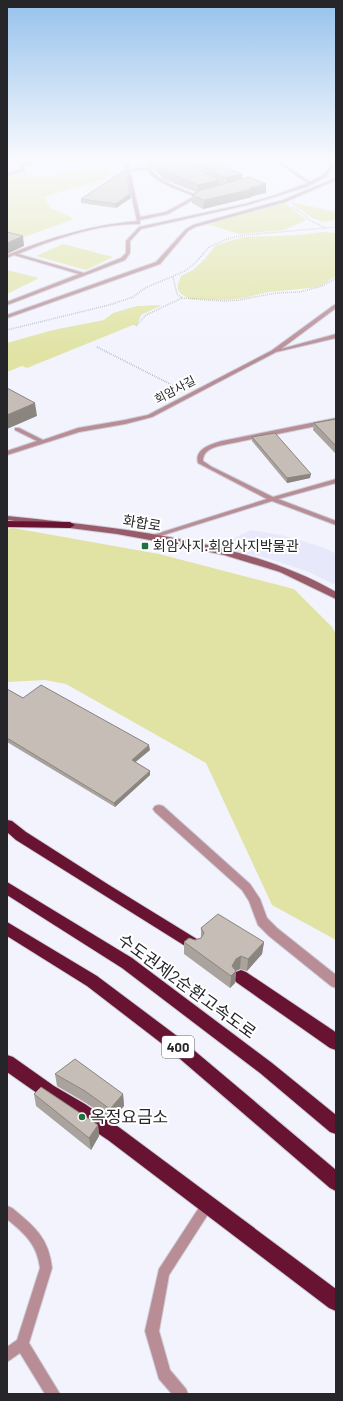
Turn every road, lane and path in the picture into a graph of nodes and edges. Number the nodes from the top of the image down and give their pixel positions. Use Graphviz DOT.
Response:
graph roads {
  1 [pos="107,225"];
  2 [pos="152,225"];
  3 [pos="196,225"];
  4 [pos="320,225"];
  5 [pos="140,228"];
  6 [pos="326,228"];
  7 [pos="336,228"];
  8 [pos="27,244"];
  9 [pos="34,246"];
  10 [pos="14,254"];
  11 [pos="7,257"];
  12 [pos="83,274"];
  13 [pos="173,277"];
  14 [pos="336,278"];
  15 [pos="182,298"];
  16 [pos="7,304"];
  17 [pos="336,306"];
  18 [pos="7,317"];
  19 [pos="136,326"];
  20 [pos="7,330"];
  21 [pos="336,336"];
  22 [pos="97,347"];
  23 [pos="274,352"];
  24 [pos="190,394"];
  25 [pos="336,420"];
  26 [pos="17,429"];
  27 [pos="41,441"];
  28 [pos="7,453"];
  29 [pos="336,481"];
  30 [pos="272,499"];
  31 [pos="7,518"];
  32 [pos="336,523"];
  33 [pos="7,524"];
  34 [pos="70,525"];
  35 [pos="152,537"];
  36 [pos="336,596"];
  37 [pos="159,809"];
  38 [pos="7,825"];
  39 [pos="7,888"];
  40 [pos="7,928"];
  41 [pos="196,945"];
  42 [pos="241,977"];
  43 [pos="336,982"];
  44 [pos="336,1043"];
  45 [pos="7,1062"];
  46 [pos="336,1126"];
  47 [pos="336,1182"];
  48 [pos="208,1204"];
  49 [pos="8,1212"];
  50 [pos="336,1301"];
  51 [pos="22,1344"];
  52 [pos="7,1355"];
  53 [pos="53,1394"];
  54 [pos="181,1394"];
  1 -- 9 [label="lane"];
  2 -- 5 [label="lane"];
  3 -- 18 [label="lane"];
  4 -- 6 [label="path"];
  5 -- 12 [label="lane"];
  6 -- 7 [label="path"];
  6 -- 13 [label="path"];
  8 -- 9 [label="lane"];
  9 -- 10 [label="lane"];
  10 -- 11 [label="lane"];
  10 -- 12 [label="lane"];
  12 -- 16 [label="lane"];
  13 -- 15 [label="path"];
  13 -- 20 [label="path"];
  14 -- 15 [label="path"];
  15 -- 19 [label="path"];
  17 -- 23 [label="lane, 회암사길"];
  21 -- 23 [label="lane"];
  22 -- 24 [label="path"];
  23 -- 24 [label="lane, 회암사길"];
  24 -- 27 [label="lane, 회암사길"];
  25 -- 30 [label="lane"];
  26 -- 27 [label="lane"];
  27 -- 28 [label="lane, 회암사길"];
  29 -- 30 [label="lane"];
  30 -- 32 [label="lane"];
  30 -- 35 [label="lane"];
  31 -- 34 [label="main road, 화합로"];
  33 -- 34 [label="highway"];
  34 -- 35 [label="main road, 화합로"];
  35 -- 36 [label="main road, 화합로"];
  37 -- 43 [label="street"];
  38 -- 41 [label="highway"];
  39 -- 46 [label="highway, 수도권제2순환고속도로 / 400"];
  40 -- 47 [label="highway, 400"];
  42 -- 44 [label="highway"];
  45 -- 48 [label="highway"];
  48 -- 50 [label="highway"];
  48 -- 54 [label="lane"];
  49 -- 51 [label="lane"];
  51 -- 52 [label="lane"];
  51 -- 53 [label="lane"];
}
